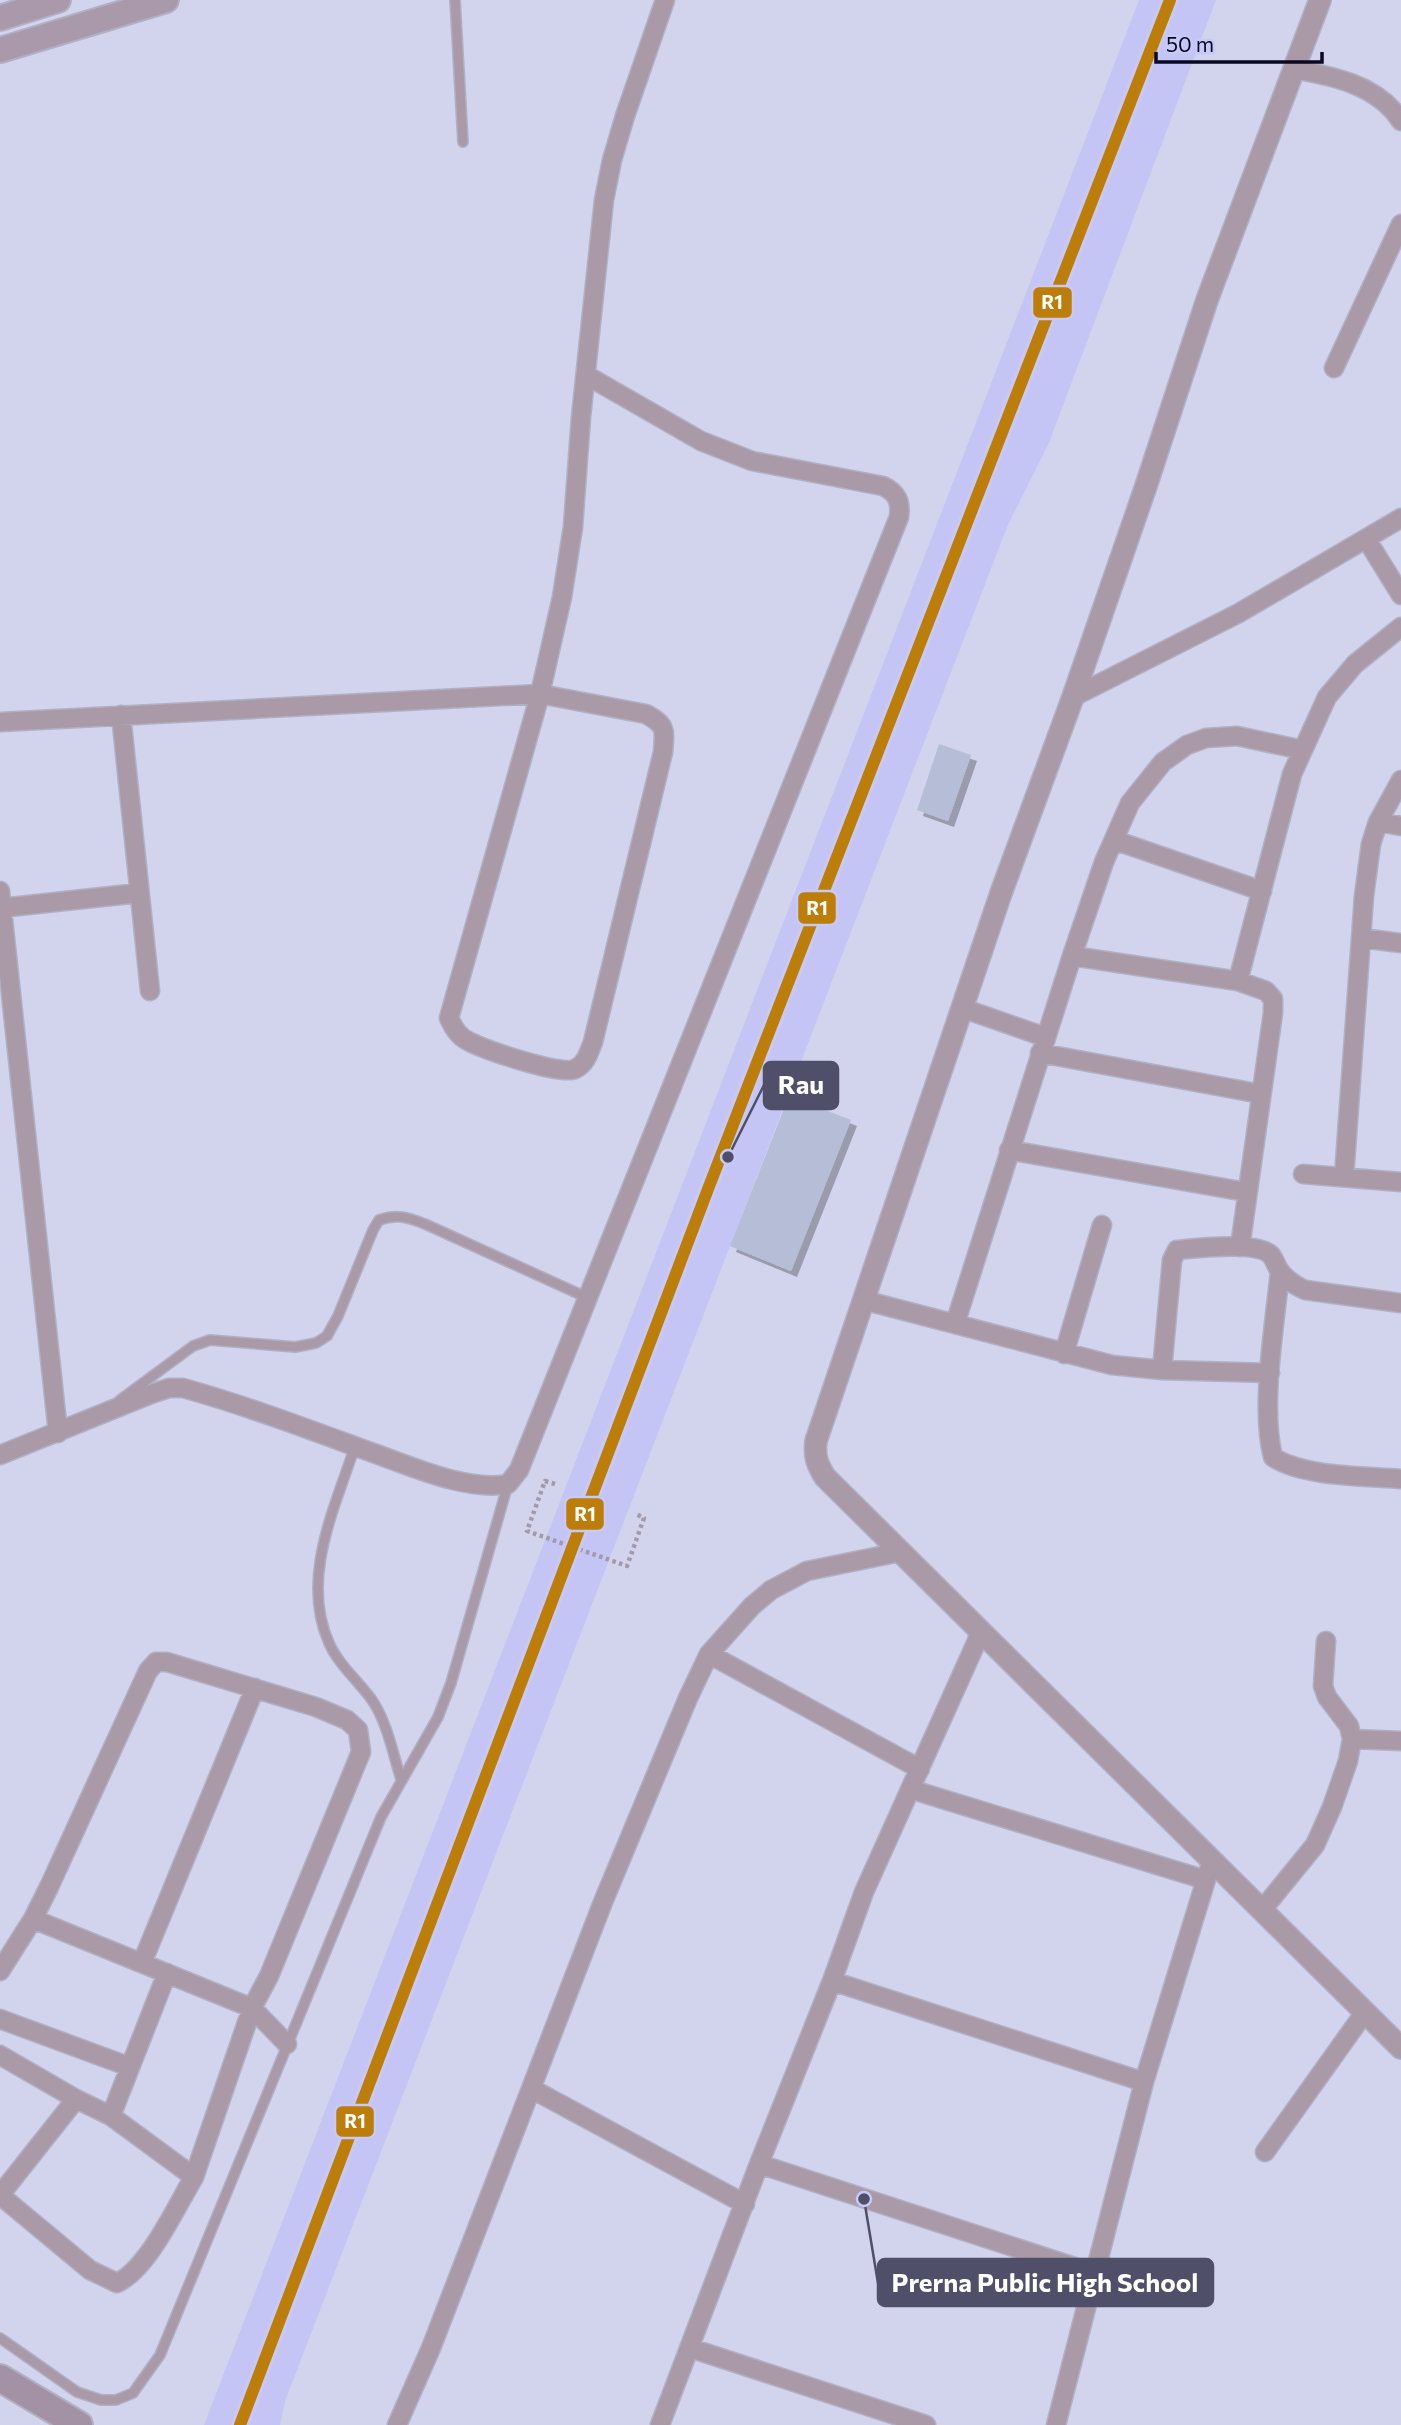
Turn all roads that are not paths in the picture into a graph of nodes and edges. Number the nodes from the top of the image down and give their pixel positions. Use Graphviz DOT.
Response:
graph roads {
  1 [pos="58,0"];
  2 [pos="166,0"];
  3 [pos="455,0"];
  4 [pos="665,0"];
  5 [pos="1320,0"];
  6 [pos="0,18"];
  7 [pos="0,50"];
  8 [pos="1293,69"];
  9 [pos="1400,116"];
  10 [pos="463,142"];
  11 [pos="1401,224"];
  12 [pos="1334,368"];
  13 [pos="586,375"];
  14 [pos="1401,519"];
  15 [pos="1367,540"];
  16 [pos="1401,596"];
  17 [pos="1401,627"];
  18 [pos="540,694"];
  19 [pos="1073,697"];
  20 [pos="121,715"];
  21 [pos="0,722"];
  22 [pos="1303,750"];
  23 [pos="1401,780"];
  24 [pos="1378,822"];
  25 [pos="1401,826"];
  26 [pos="1114,840"];
  27 [pos="1262,891"];
  28 [pos="139,893"];
  29 [pos="1,903"];
  30 [pos="1361,938"];
  31 [pos="1401,943"];
  32 [pos="1072,956"];
  33 [pos="1238,981"];
  34 [pos="150,991"];
  35 [pos="962,1008"];
  36 [pos="1043,1045"];
  37 [pos="1261,1094"];
  38 [pos="1009,1150"];
  39 [pos="1303,1174"];
  40 [pos="1344,1177"];
  41 [pos="1401,1182"];
  42 [pos="1246,1192"];
  43 [pos="1102,1225"];
  44 [pos="1240,1247"];
  45 [pos="1280,1271"];
  46 [pos="588,1298"];
  47 [pos="863,1300"];
  48 [pos="1401,1303"];
  49 [pos="955,1324"];
  50 [pos="1064,1354"];
  51 [pos="1162,1370"];
  52 [pos="1270,1373"];
  53 [pos="100,1414"];
  54 [pos="58,1433"];
  55 [pos="355,1446"];
  56 [pos="0,1455"];
  57 [pos="1401,1479"];
  58 [pos="508,1484"];
  59 [pos="900,1552"];
  60 [pos="981,1632"];
  61 [pos="1326,1641"];
  62 [pos="709,1654"];
  63 [pos="255,1688"];
  64 [pos="1352,1739"];
  65 [pos="1401,1741"];
  66 [pos="920,1769"];
  67 [pos="401,1779"];
  68 [pos="911,1789"];
  69 [pos="1209,1870"];
  70 [pos="1262,1910"];
  71 [pos="33,1919"];
  72 [pos="142,1963"];
  73 [pos="0,1970"];
  74 [pos="167,1973"];
  75 [pos="832,1981"];
  76 [pos="252,2008"];
  77 [pos="1365,2012"];
  78 [pos="0,2019"];
  79 [pos="288,2044"];
  80 [pos="1401,2048"];
  81 [pos="0,2055"];
  82 [pos="130,2067"];
  83 [pos="1144,2082"];
  84 [pos="532,2089"];
  85 [pos="76,2099"];
  86 [pos="111,2116"];
  87 [pos="1265,2152"];
  88 [pos="759,2164"];
  89 [pos="194,2177"];
  90 [pos="1,2195"];
  91 [pos="745,2204"];
  92 [pos="1096,2274"];
  93 [pos="0,2338"];
  94 [pos="690,2348"];
  95 [pos="0,2378"];
  96 [pos="79,2425"];
  97 [pos="397,2425"];
  98 [pos="660,2425"];
  99 [pos="926,2425"];
  100 [pos="1056,2425"];
  1 -- 6 [label="main road"];
  2 -- 7 [label="main road"];
  3 -- 10 [label="lane"];
  4 -- 13 [label="street"];
  5 -- 8 [label="street"];
  8 -- 9 [label="street"];
  8 -- 19 [label="street"];
  11 -- 12 [label="street"];
  13 -- 18 [label="street"];
  13 -- 46 [label="street"];
  14 -- 15 [label="street"];
  15 -- 16 [label="street"];
  15 -- 19 [label="street"];
  17 -- 22 [label="street"];
  18 -- 18 [label="street"];
  18 -- 20 [label="street"];
  19 -- 35 [label="street"];
  20 -- 21 [label="street"];
  20 -- 28 [label="street"];
  22 -- 26 [label="street"];
  22 -- 27 [label="street"];
  23 -- 24 [label="street"];
  24 -- 25 [label="street"];
  24 -- 30 [label="street"];
  26 -- 27 [label="street"];
  26 -- 32 [label="street"];
  27 -- 33 [label="street"];
  28 -- 29 [label="street"];
  28 -- 34 [label="street"];
  29 -- 54 [label="street"];
  30 -- 31 [label="street"];
  30 -- 40 [label="street"];
  32 -- 33 [label="street"];
  32 -- 36 [label="street"];
  33 -- 37 [label="street"];
  35 -- 36 [label="street"];
  35 -- 47 [label="street"];
  36 -- 37 [label="street"];
  36 -- 38 [label="street"];
  37 -- 42 [label="street"];
  38 -- 42 [label="street"];
  38 -- 49 [label="street"];
  39 -- 40 [label="street"];
  40 -- 41 [label="street"];
  42 -- 44 [label="street"];
  43 -- 50 [label="street"];
  44 -- 45 [label="street"];
  44 -- 51 [label="street"];
  45 -- 48 [label="street"];
  45 -- 52 [label="street"];
  46 -- 53 [label="lane"];
  46 -- 58 [label="street"];
  47 -- 49 [label="street"];
  47 -- 59 [label="street"];
  49 -- 50 [label="street"];
  50 -- 51 [label="street"];
  51 -- 52 [label="street"];
  52 -- 57 [label="street"];
  53 -- 54 [label="street"];
  53 -- 55 [label="street"];
  54 -- 56 [label="street"];
  55 -- 58 [label="street"];
  55 -- 67 [label="lane"];
  58 -- 67 [label="lane"];
  59 -- 60 [label="street"];
  59 -- 62 [label="street"];
  60 -- 66 [label="street"];
  60 -- 69 [label="street"];
  61 -- 64 [label="street"];
  62 -- 66 [label="street"];
  62 -- 84 [label="street"];
  63 -- 71 [label="street"];
  63 -- 72 [label="street"];
  63 -- 76 [label="street"];
  64 -- 65 [label="street"];
  64 -- 70 [label="street"];
  66 -- 68 [label="street"];
  67 -- 79 [label="lane"];
  68 -- 69 [label="street"];
  68 -- 75 [label="street"];
  69 -- 70 [label="street"];
  69 -- 83 [label="street"];
  70 -- 77 [label="street"];
  71 -- 72 [label="street"];
  71 -- 73 [label="street"];
  72 -- 74 [label="street"];
  74 -- 76 [label="street"];
  74 -- 82 [label="street"];
  75 -- 83 [label="street"];
  75 -- 88 [label="street"];
  76 -- 79 [label="street"];
  76 -- 89 [label="street"];
  77 -- 80 [label="street"];
  77 -- 87 [label="street"];
  78 -- 82 [label="street"];
  79 -- 93 [label="lane"];
  81 -- 85 [label="street"];
  82 -- 86 [label="street"];
  83 -- 92 [label="street"];
  84 -- 91 [label="street"];
  84 -- 97 [label="street"];
  85 -- 86 [label="street"];
  85 -- 90 [label="street"];
  86 -- 89 [label="street"];
  88 -- 91 [label="street"];
  88 -- 92 [label="street"];
  89 -- 90 [label="street"];
  91 -- 94 [label="street"];
  92 -- 100 [label="street"];
  94 -- 98 [label="street"];
  94 -- 99 [label="street"];
  95 -- 96 [label="main road"];
}
